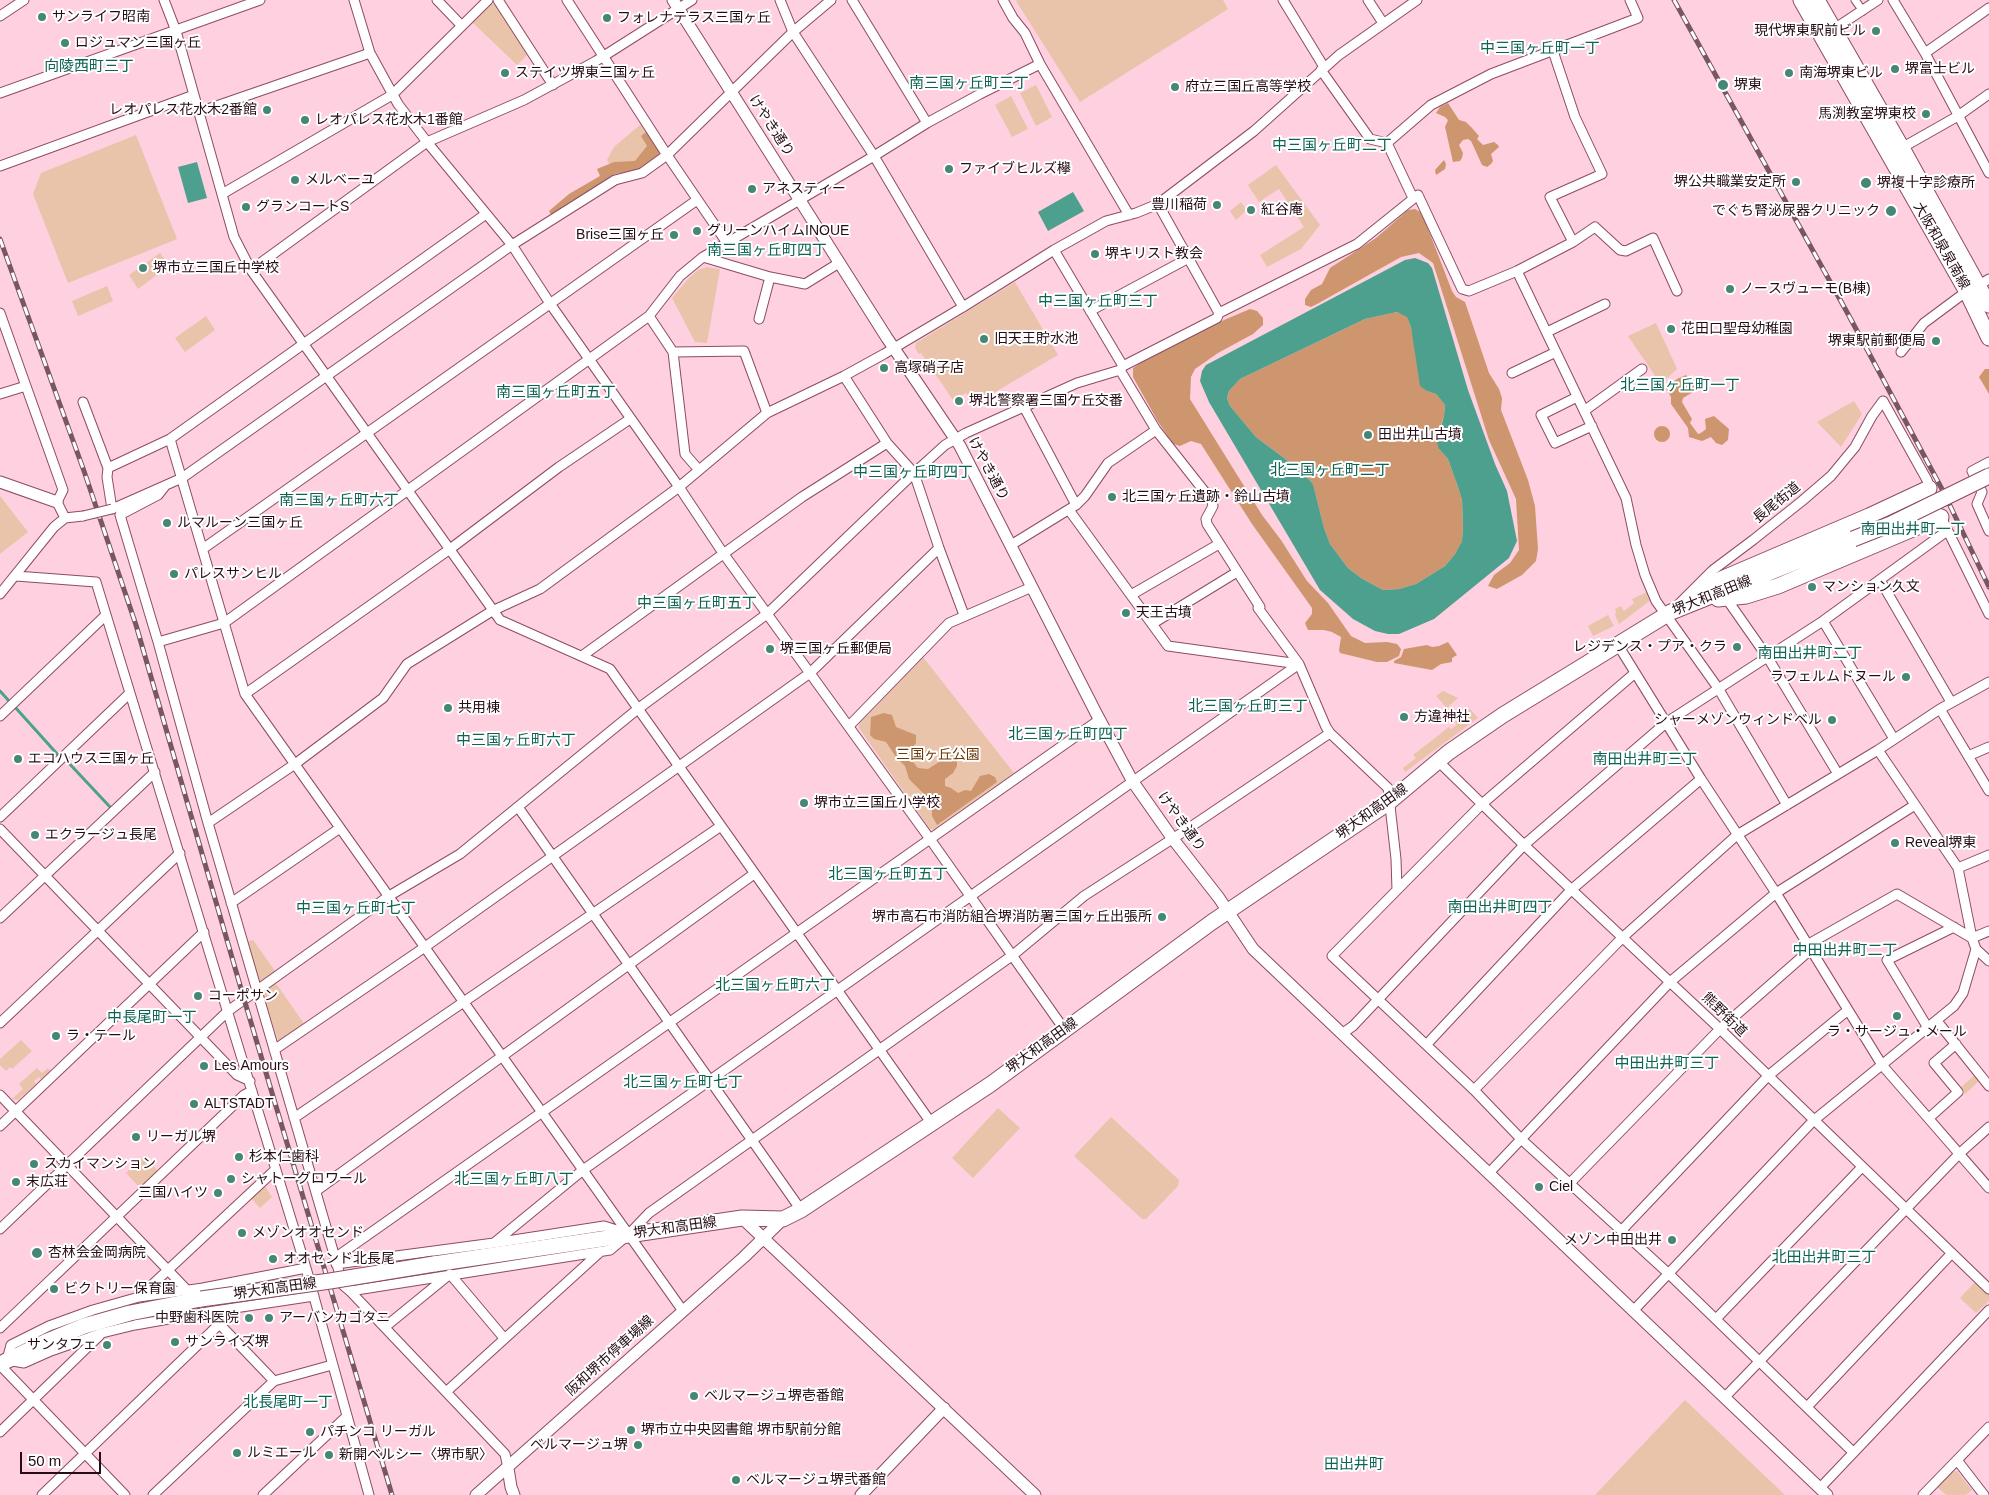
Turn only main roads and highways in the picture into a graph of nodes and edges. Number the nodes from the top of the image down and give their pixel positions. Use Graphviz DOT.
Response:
graph roads {
  1 [pos="1801,0"];
  2 [pos="1817,0"];
  3 [pos="1896,151"];
  4 [pos="1978,285"];
  5 [pos="1989,305"];
  6 [pos="1989,338"];
  7 [pos="1989,476"];
  8 [pos="1929,488"];
  9 [pos="1944,524"];
  10 [pos="1706,599"];
  11 [pos="1689,606"];
  12 [pos="2,1363"];
  1 -- 3 [label="main road, 大阪和泉泉南線"];
  2 -- 3 [label="main road, 大阪和泉泉南線"];
  3 -- 4 [label="main road, 大阪和泉泉南線"];
  4 -- 5 [label="main road, 大阪和泉泉南線"];
  4 -- 6 [label="main road, 大阪和泉泉南線"];
  7 -- 10 [label="main road, 堺大和高田線, bridge"];
  8 -- 11 [label="main road"];
  9 -- 10 [label="main road"];
  10 -- 11 [label="main road, 堺大和高田線"];
  11 -- 12 [label="main road, 堺大和高田線, bridge"];
}
